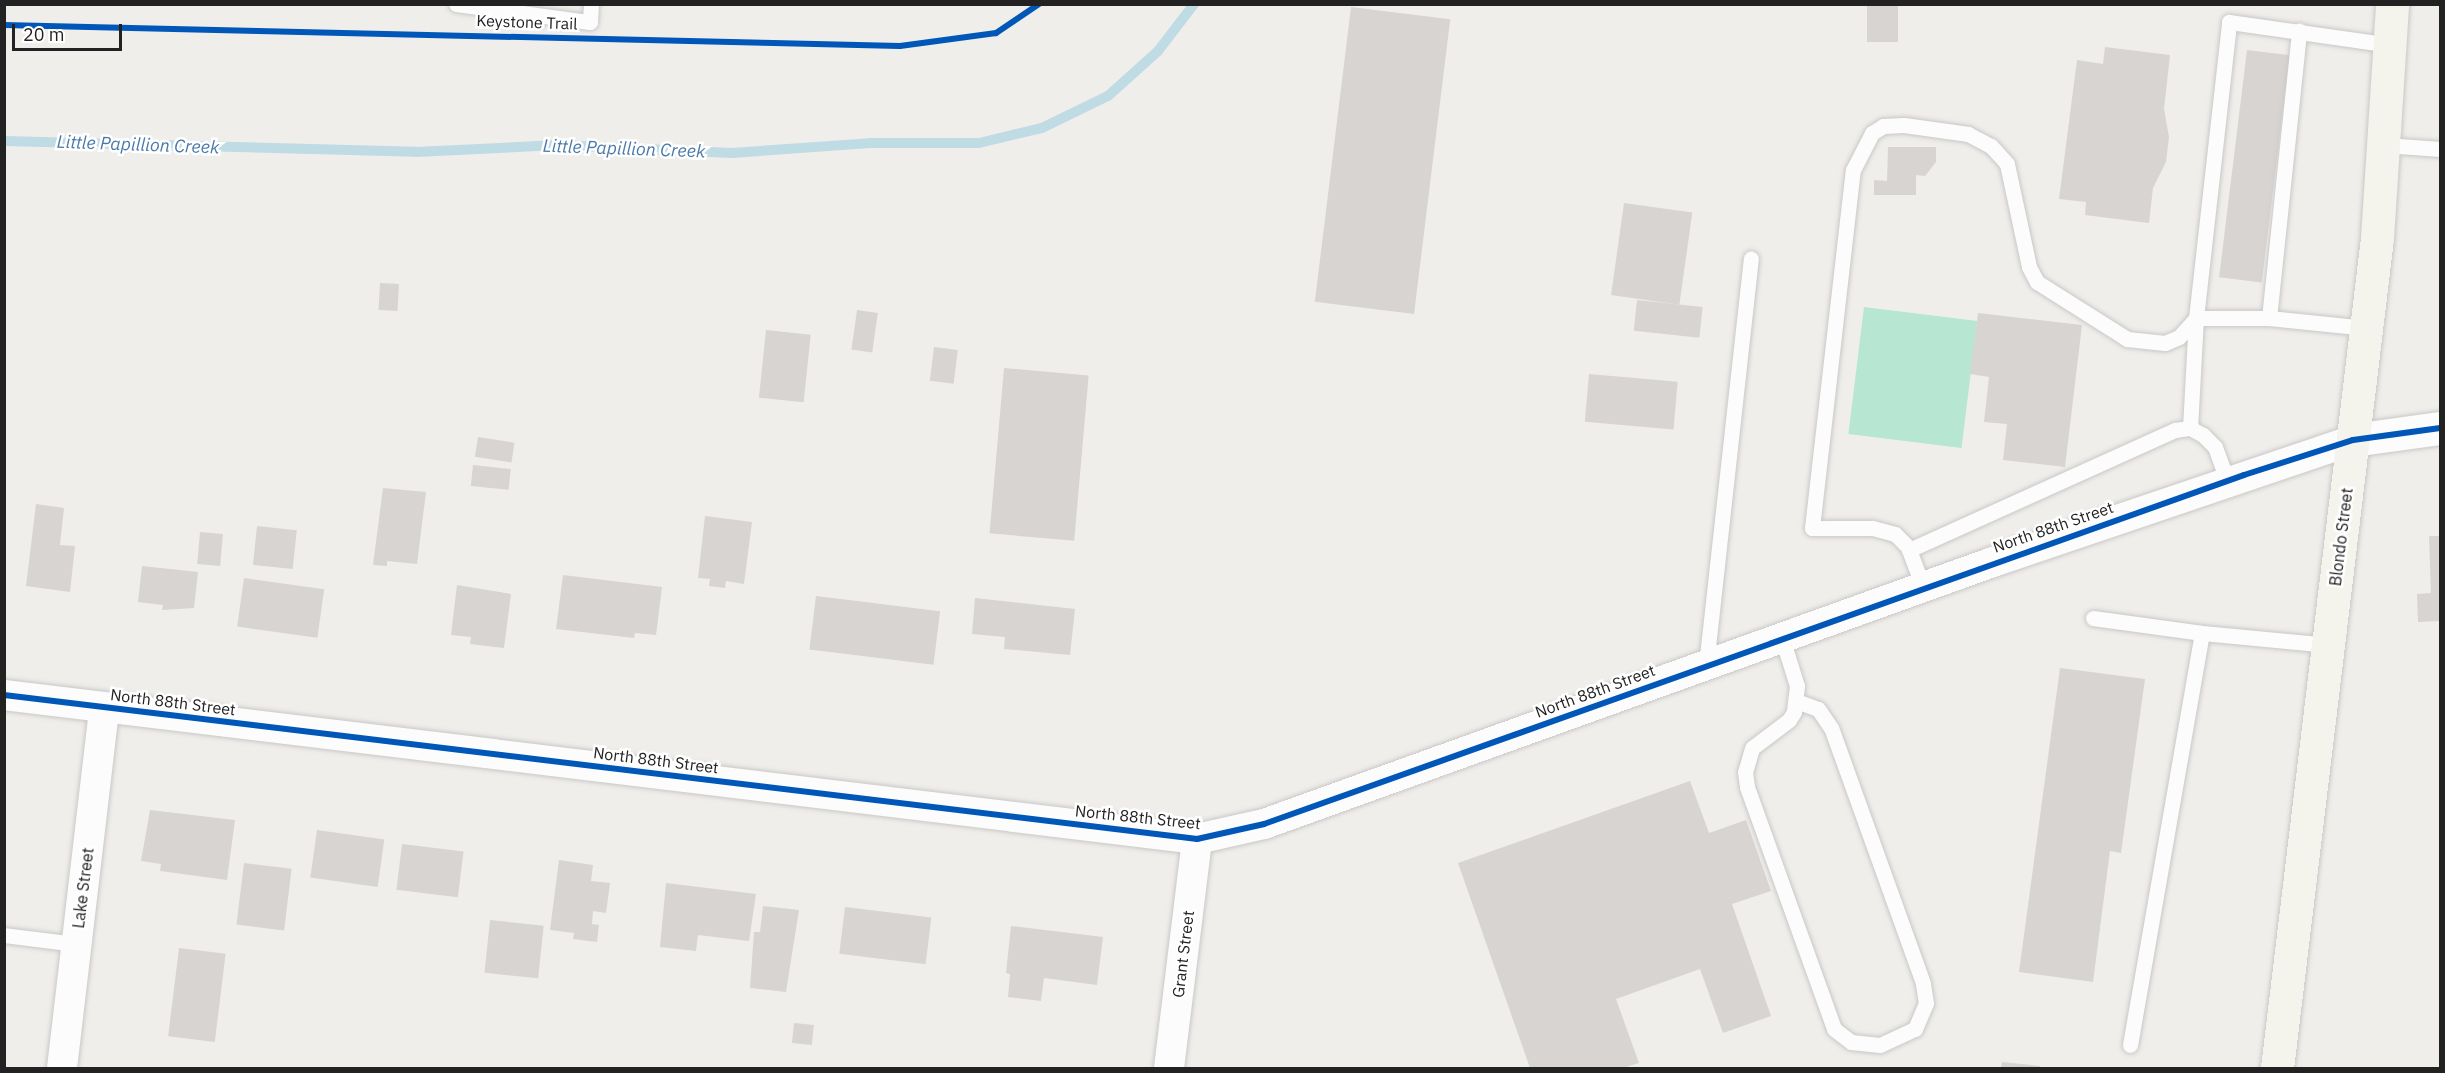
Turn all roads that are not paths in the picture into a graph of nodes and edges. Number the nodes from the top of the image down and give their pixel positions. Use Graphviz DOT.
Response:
graph roads {
  1 [pos="456,4"];
  2 [pos="591,4"];
  3 [pos="2392,4"];
  4 [pos="2299,31"];
  5 [pos="2390,45"];
  6 [pos="2385,145"];
  7 [pos="2440,149"];
  8 [pos="1751,258"];
  9 [pos="2196,318"];
  10 [pos="2269,318"];
  11 [pos="2366,328"];
  12 [pos="2190,428"];
  13 [pos="2440,428"];
  14 [pos="2353,440"];
  15 [pos="2227,480"];
  16 [pos="1909,550"];
  17 [pos="1923,588"];
  18 [pos="2093,618"];
  19 [pos="2202,633"];
  20 [pos="1782,638"];
  21 [pos="2329,645"];
  22 [pos="1706,665"];
  23 [pos="4,695"];
  24 [pos="1796,701"];
  25 [pos="104,708"];
  26 [pos="1197,839"];
  27 [pos="4,935"];
  28 [pos="76,944"];
  29 [pos="2130,1045"];
  30 [pos="62,1068"];
  31 [pos="1169,1068"];
  32 [pos="2277,1068"];
  1 -- 2 [label="lane"];
  3 -- 5 [label="main road, Blondo Street"];
  4 -- 5 [label="lane"];
  4 -- 9 [label="lane"];
  4 -- 10 [label="lane"];
  5 -- 6 [label="main road, Blondo Street"];
  6 -- 7 [label="lane"];
  6 -- 11 [label="main road, Blondo Street"];
  8 -- 22 [label="lane"];
  9 -- 10 [label="lane"];
  9 -- 12 [label="lane"];
  9 -- 16 [label="lane"];
  10 -- 11 [label="lane"];
  11 -- 14 [label="main road, Blondo Street"];
  12 -- 15 [label="lane"];
  12 -- 16 [label="lane"];
  13 -- 14 [label="street"];
  14 -- 15 [label="street, North 88th Street"];
  14 -- 21 [label="main road, Blondo Street"];
  15 -- 17 [label="street, North 88th Street"];
  16 -- 17 [label="lane"];
  17 -- 20 [label="street, North 88th Street"];
  18 -- 19 [label="lane"];
  19 -- 21 [label="lane"];
  19 -- 29 [label="lane"];
  20 -- 22 [label="street, North 88th Street"];
  20 -- 24 [label="lane"];
  21 -- 32 [label="main road, Blondo Street"];
  22 -- 26 [label="street, North 88th Street"];
  23 -- 25 [label="street, North 88th Street"];
  24 -- 24 [label="lane"];
  25 -- 26 [label="street, North 88th Street"];
  25 -- 28 [label="street, Lake Street"];
  26 -- 31 [label="street, Grant Street"];
  27 -- 28 [label="lane"];
  28 -- 30 [label="street, Lake Street"];
}
